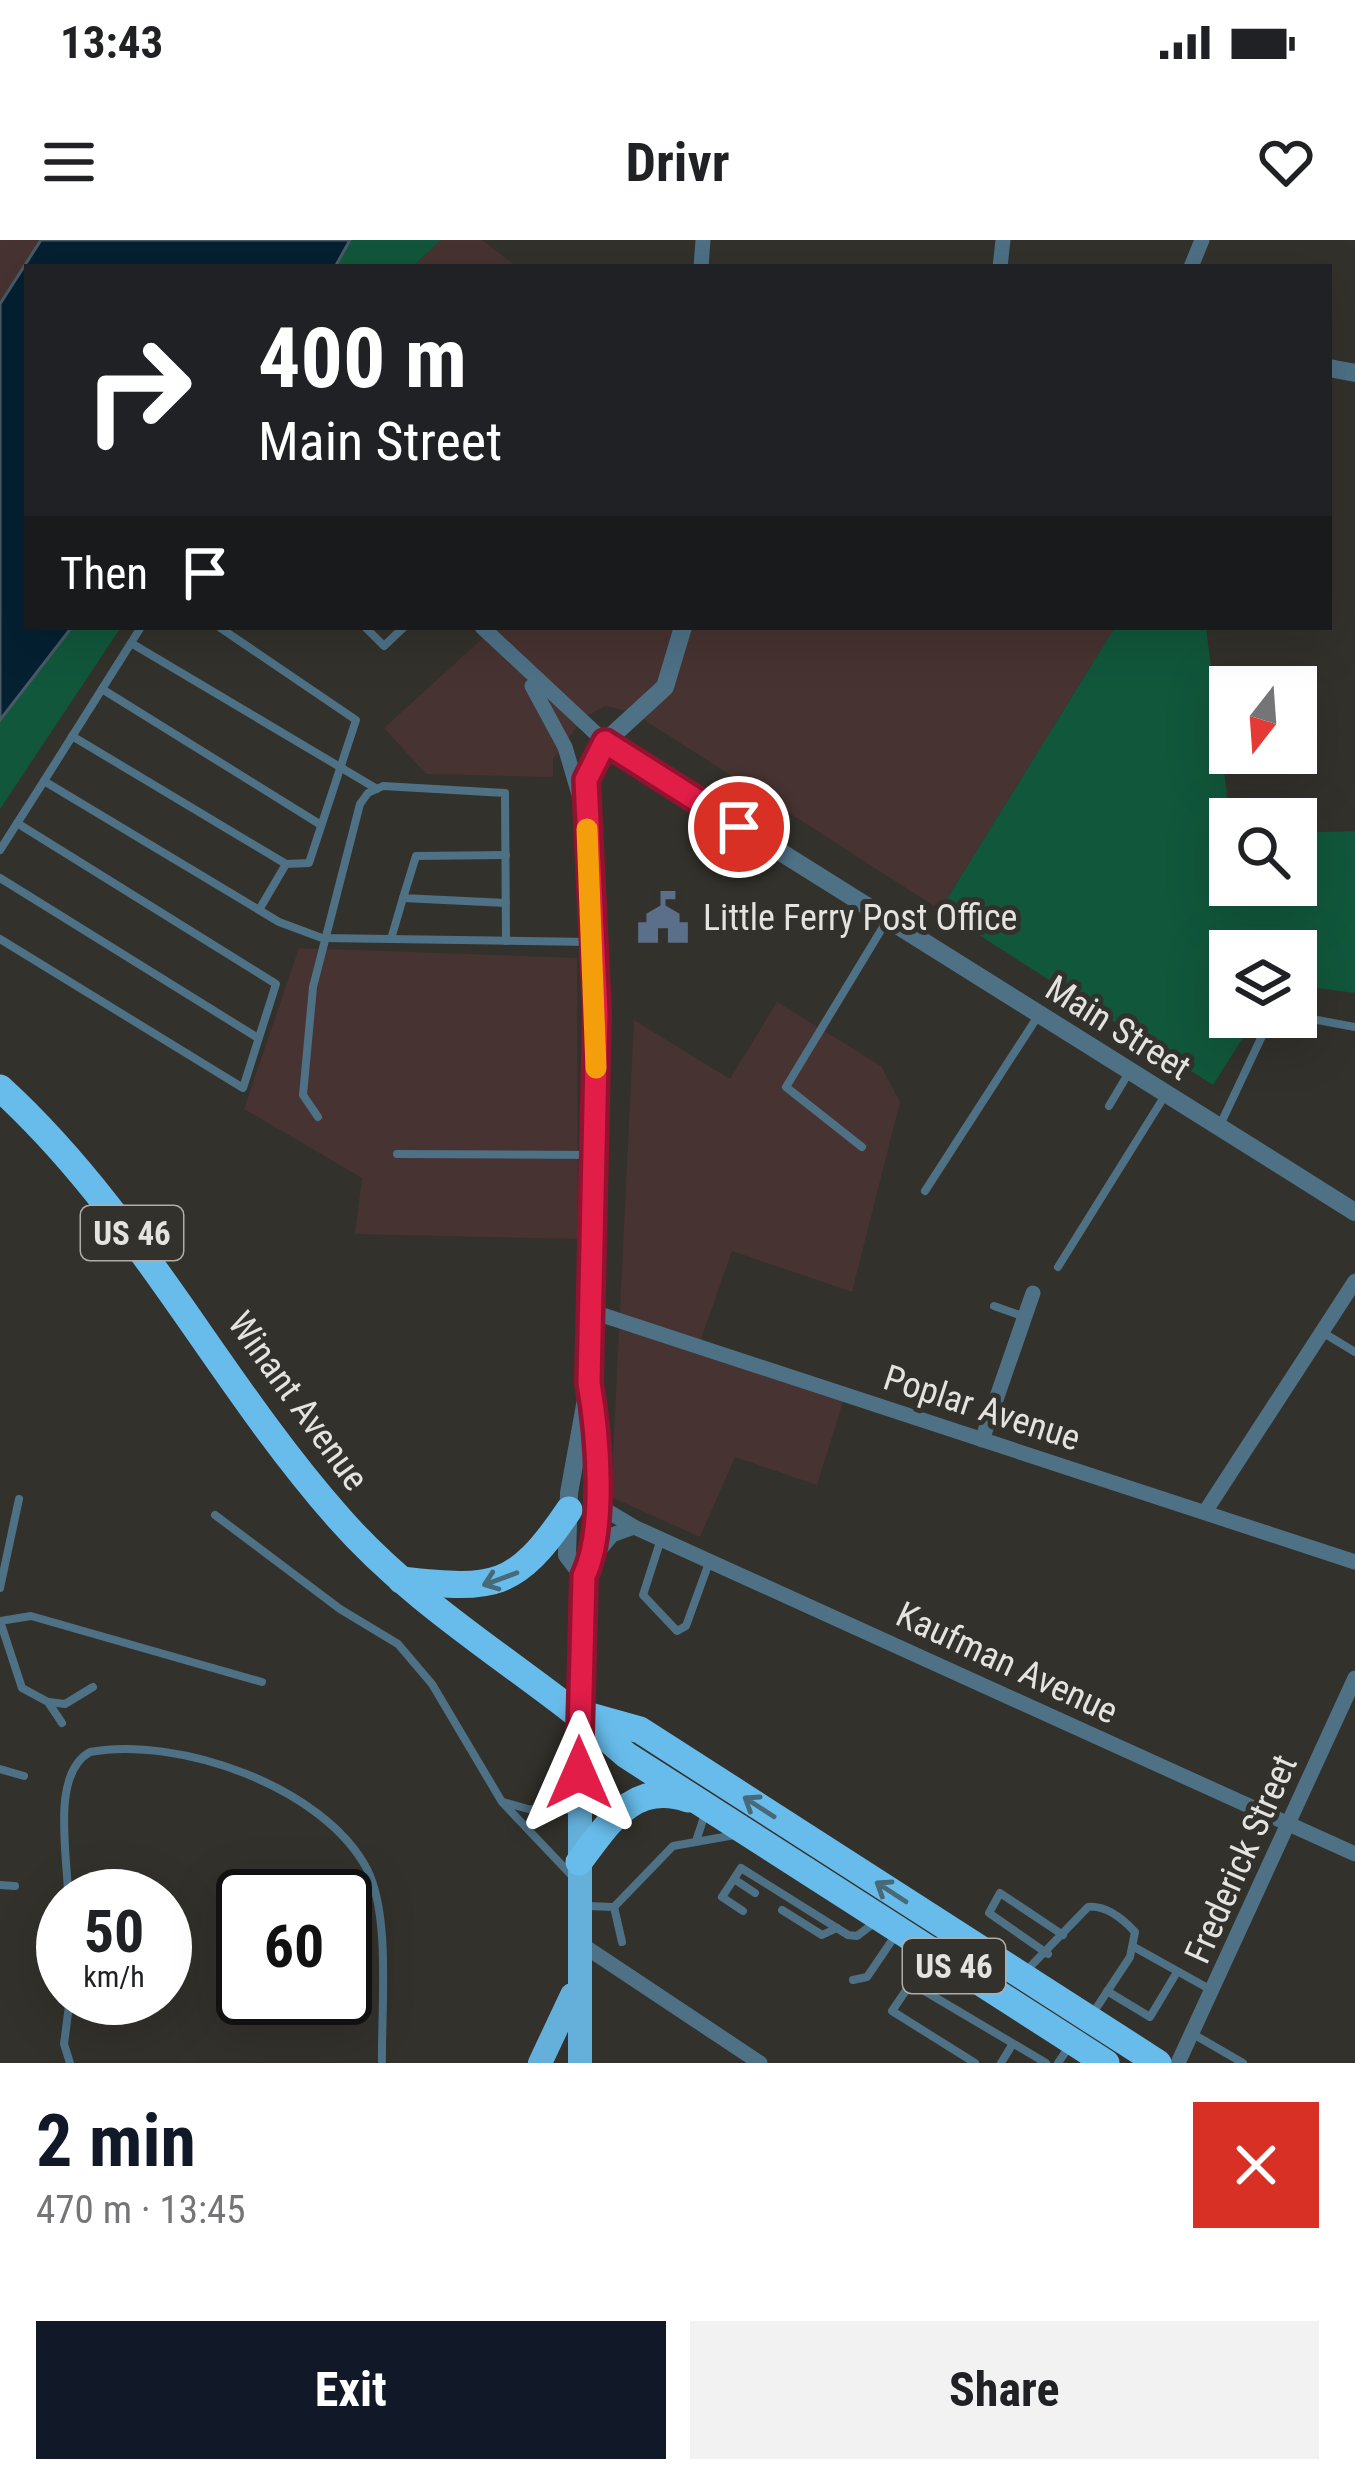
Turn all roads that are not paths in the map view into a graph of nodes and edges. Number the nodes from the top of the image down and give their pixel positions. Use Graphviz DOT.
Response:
graph roads {
  1 [pos="139,630"];
  2 [pos="223,630"];
  3 [pos="368,630"];
  4 [pos="401,630"];
  5 [pos="485,630"];
  6 [pos="681,630"];
  7 [pos="131,643"];
  8 [pos="521,668"];
  9 [pos="102,689"];
  10 [pos="72,736"];
  11 [pos="605,742"];
  12 [pos="340,767"];
  13 [pos="44,781"];
  14 [pos="377,789"];
  15 [pos="586,818"];
  16 [pos="17,823"];
  17 [pos="322,825"];
  18 [pos="0,850"];
  19 [pos="506,855"];
  20 [pos="286,864"];
  21 [pos="0,878"];
  22 [pos="403,898"];
  23 [pos="506,903"];
  24 [pos="259,910"];
  25 [pos="886,921"];
  26 [pos="322,938"];
  27 [pos="0,939"];
  28 [pos="392,939"];
  29 [pos="506,941"];
  30 [pos="592,942"];
  31 [pos="1037,1016"];
  32 [pos="1317,1020"];
  33 [pos="1355,1027"];
  34 [pos="259,1038"];
  35 [pos="1260,1038"];
  36 [pos="1128,1074"];
  37 [pos="0,1088"];
  38 [pos="1165,1096"];
  39 [pos="1109,1106"];
  40 [pos="318,1117"];
  41 [pos="1217,1128"];
  42 [pos="862,1147"];
  43 [pos="397,1154"];
  44 [pos="595,1155"];
  45 [pos="925,1190"];
  46 [pos="1355,1213"];
  47 [pos="1058,1268"];
  48 [pos="1355,1281"];
  49 [pos="1033,1293"];
  50 [pos="994,1306"];
  51 [pos="590,1311"];
  52 [pos="1024,1317"];
  53 [pos="1322,1332"];
  54 [pos="1355,1352"];
  55 [pos="982,1439"];
  56 [pos="20,1498"];
  57 [pos="582,1506"];
  58 [pos="1205,1512"];
  59 [pos="215,1515"];
  60 [pos="634,1527"];
  61 [pos="661,1538"];
  62 [pos="594,1556"];
  63 [pos="710,1560"];
  64 [pos="1355,1562"];
  65 [pos="584,1576"];
  66 [pos="401,1580"];
  67 [pos="0,1588"];
  68 [pos="0,1620"];
  69 [pos="1355,1678"];
  70 [pos="262,1682"];
  71 [pos="92,1687"];
  72 [pos="48,1702"];
  73 [pos="580,1714"];
  74 [pos="62,1723"];
  75 [pos="0,1769"];
  76 [pos="24,1776"];
  77 [pos="502,1802"];
  78 [pos="707,1808"];
  79 [pos="579,1810"];
  80 [pos="1292,1825"];
  81 [pos="746,1832"];
  82 [pos="696,1841"];
  83 [pos="1355,1854"];
  84 [pos="811,1857"];
  85 [pos="68,1869"];
  86 [pos="734,1880"];
  87 [pos="578,1883"];
  88 [pos="0,1885"];
  89 [pos="15,1886"];
  90 [pos="755,1893"];
  91 [pos="614,1907"];
  92 [pos="782,1910"];
  93 [pos="743,1911"];
  94 [pos="837,1928"];
  95 [pos="898,1930"];
  96 [pos="1063,1936"];
  97 [pos="578,1942"];
  98 [pos="622,1942"];
  99 [pos="1134,1948"];
  100 [pos="1048,1954"];
  101 [pos="1177,1972"];
  102 [pos="1021,1975"];
  103 [pos="853,1979"];
  104 [pos="578,1982"];
  105 [pos="910,1983"];
  106 [pos="1107,1990"];
  107 [pos="1214,1992"];
  108 [pos="66,2025"];
  109 [pos="1192,2033"];
  110 [pos="1073,2041"];
  111 [pos="1012,2045"];
  112 [pos="576,2059"];
  113 [pos="70,2063"];
  114 [pos="382,2063"];
  115 [pos="540,2063"];
  116 [pos="760,2063"];
  117 [pos="975,2063"];
  118 [pos="1001,2063"];
  119 [pos="1046,2063"];
  120 [pos="1106,2063"];
  121 [pos="1158,2063"];
  122 [pos="1178,2063"];
  123 [pos="1243,2063"];
  1 -- 7 [label="lane"];
  2 -- 12 [label="lane"];
  3 -- 4 [label="lane"];
  5 -- 8 [label="street"];
  6 -- 11 [label="street"];
  7 -- 9 [label="lane"];
  7 -- 12 [label="lane"];
  8 -- 11 [label="street"];
  8 -- 15 [label="street"];
  9 -- 10 [label="lane"];
  9 -- 17 [label="lane"];
  10 -- 13 [label="lane"];
  10 -- 20 [label="lane"];
  11 -- 15 [label="street"];
  11 -- 25 [label="street, Main Street"];
  12 -- 14 [label="lane"];
  12 -- 17 [label="lane"];
  13 -- 16 [label="lane"];
  13 -- 24 [label="lane"];
  14 -- 19 [label="lane"];
  14 -- 26 [label="lane"];
  15 -- 30 [label="street"];
  16 -- 18 [label="lane"];
  16 -- 34 [label="lane"];
  17 -- 20 [label="lane"];
  19 -- 22 [label="lane"];
  19 -- 23 [label="lane"];
  20 -- 24 [label="lane"];
  21 -- 34 [label="lane"];
  22 -- 23 [label="lane"];
  22 -- 28 [label="lane"];
  23 -- 29 [label="lane"];
  24 -- 26 [label="lane"];
  25 -- 31 [label="street, Main Street"];
  25 -- 42 [label="lane"];
  26 -- 28 [label="lane"];
  26 -- 40 [label="lane"];
  27 -- 34 [label="lane"];
  28 -- 29 [label="lane"];
  29 -- 30 [label="lane"];
  30 -- 44 [label="street"];
  31 -- 36 [label="street, Main Street"];
  31 -- 45 [label="lane"];
  32 -- 33 [label="lane"];
  35 -- 41 [label="lane"];
  36 -- 38 [label="street, Main Street"];
  36 -- 39 [label="lane"];
  37 -- 66 [label="highway, Winant Avenue / US 46"];
  38 -- 41 [label="street, Main Street"];
  38 -- 47 [label="lane"];
  41 -- 46 [label="street, Main Street"];
  43 -- 44 [label="lane"];
  44 -- 51 [label="street"];
  48 -- 53 [label="street"];
  49 -- 52 [label="street"];
  50 -- 52 [label="lane"];
  51 -- 55 [label="street, Poplar Avenue"];
  51 -- 57 [label="street"];
  52 -- 55 [label="street"];
  53 -- 54 [label="lane"];
  53 -- 58 [label="street"];
  55 -- 58 [label="street, Poplar Avenue"];
  56 -- 67 [label="lane"];
  57 -- 60 [label="street, Kaufman Avenue"];
  57 -- 62 [label="street"];
  57 -- 65 [label="street"];
  57 -- 66 [label="highway, one-way"];
  58 -- 64 [label="street, Poplar Avenue"];
  59 -- 77 [label="lane"];
  60 -- 61 [label="street, Kaufman Avenue"];
  60 -- 62 [label="street"];
  61 -- 63 [label="street, Kaufman Avenue"];
  61 -- 63 [label="lane"];
  62 -- 65 [label="street"];
  63 -- 80 [label="street, Kaufman Avenue"];
  65 -- 73 [label="street"];
  66 -- 73 [label="highway, Winant Avenue / US 46"];
  68 -- 70 [label="lane"];
  68 -- 72 [label="lane"];
  69 -- 80 [label="street, Frederick Street"];
  71 -- 72 [label="lane"];
  72 -- 74 [label="lane"];
  73 -- 78 [label="highway, US 46"];
  73 -- 79 [label="main road"];
  84 -- 73 [label="highway, US 46, one-way"];
  75 -- 76 [label="lane"];
  77 -- 79 [label="lane"];
  77 -- 87 [label="lane"];
  78 -- 81 [label="highway, US 46"];
  78 -- 82 [label="lane"];
  78 -- 87 [label="highway"];
  79 -- 87 [label="main road"];
  80 -- 83 [label="street, Kaufman Avenue"];
  80 -- 107 [label="street, Frederick Street"];
  81 -- 82 [label="lane"];
  81 -- 84 [label="highway, US 46"];
  82 -- 91 [label="lane"];
  84 -- 95 [label="highway, US 46"];
  102 -- 84 [label="highway, US 46, one-way"];
  85 -- 114 [label="lane"];
  86 -- 90 [label="lane"];
  86 -- 93 [label="lane"];
  86 -- 94 [label="lane"];
  87 -- 91 [label="lane"];
  87 -- 97 [label="main road"];
  88 -- 89 [label="lane"];
  91 -- 98 [label="lane"];
  92 -- 94 [label="lane"];
  94 -- 95 [label="lane"];
  95 -- 103 [label="lane"];
  95 -- 105 [label="lane"];
  95 -- 110 [label="highway, US 46"];
  96 -- 99 [label="lane"];
  96 -- 100 [label="lane"];
  96 -- 100 [label="lane"];
  97 -- 104 [label="main road"];
  97 -- 116 [label="street"];
  99 -- 101 [label="lane"];
  99 -- 106 [label="lane"];
  100 -- 102 [label="lane"];
  101 -- 106 [label="lane"];
  101 -- 107 [label="lane"];
  102 -- 110 [label="highway, US 46"];
  104 -- 112 [label="main road"];
  104 -- 115 [label="main road"];
  105 -- 111 [label="lane"];
  105 -- 117 [label="lane"];
  106 -- 110 [label="lane"];
  107 -- 109 [label="street, Frederick Street"];
  108 -- 113 [label="lane"];
  109 -- 122 [label="street, Frederick Street"];
  109 -- 123 [label="lane"];
  110 -- 120 [label="highway, US 46"];
  110 -- 121 [label="highway, US 46"];
  111 -- 118 [label="lane"];
  111 -- 119 [label="lane"];
}
